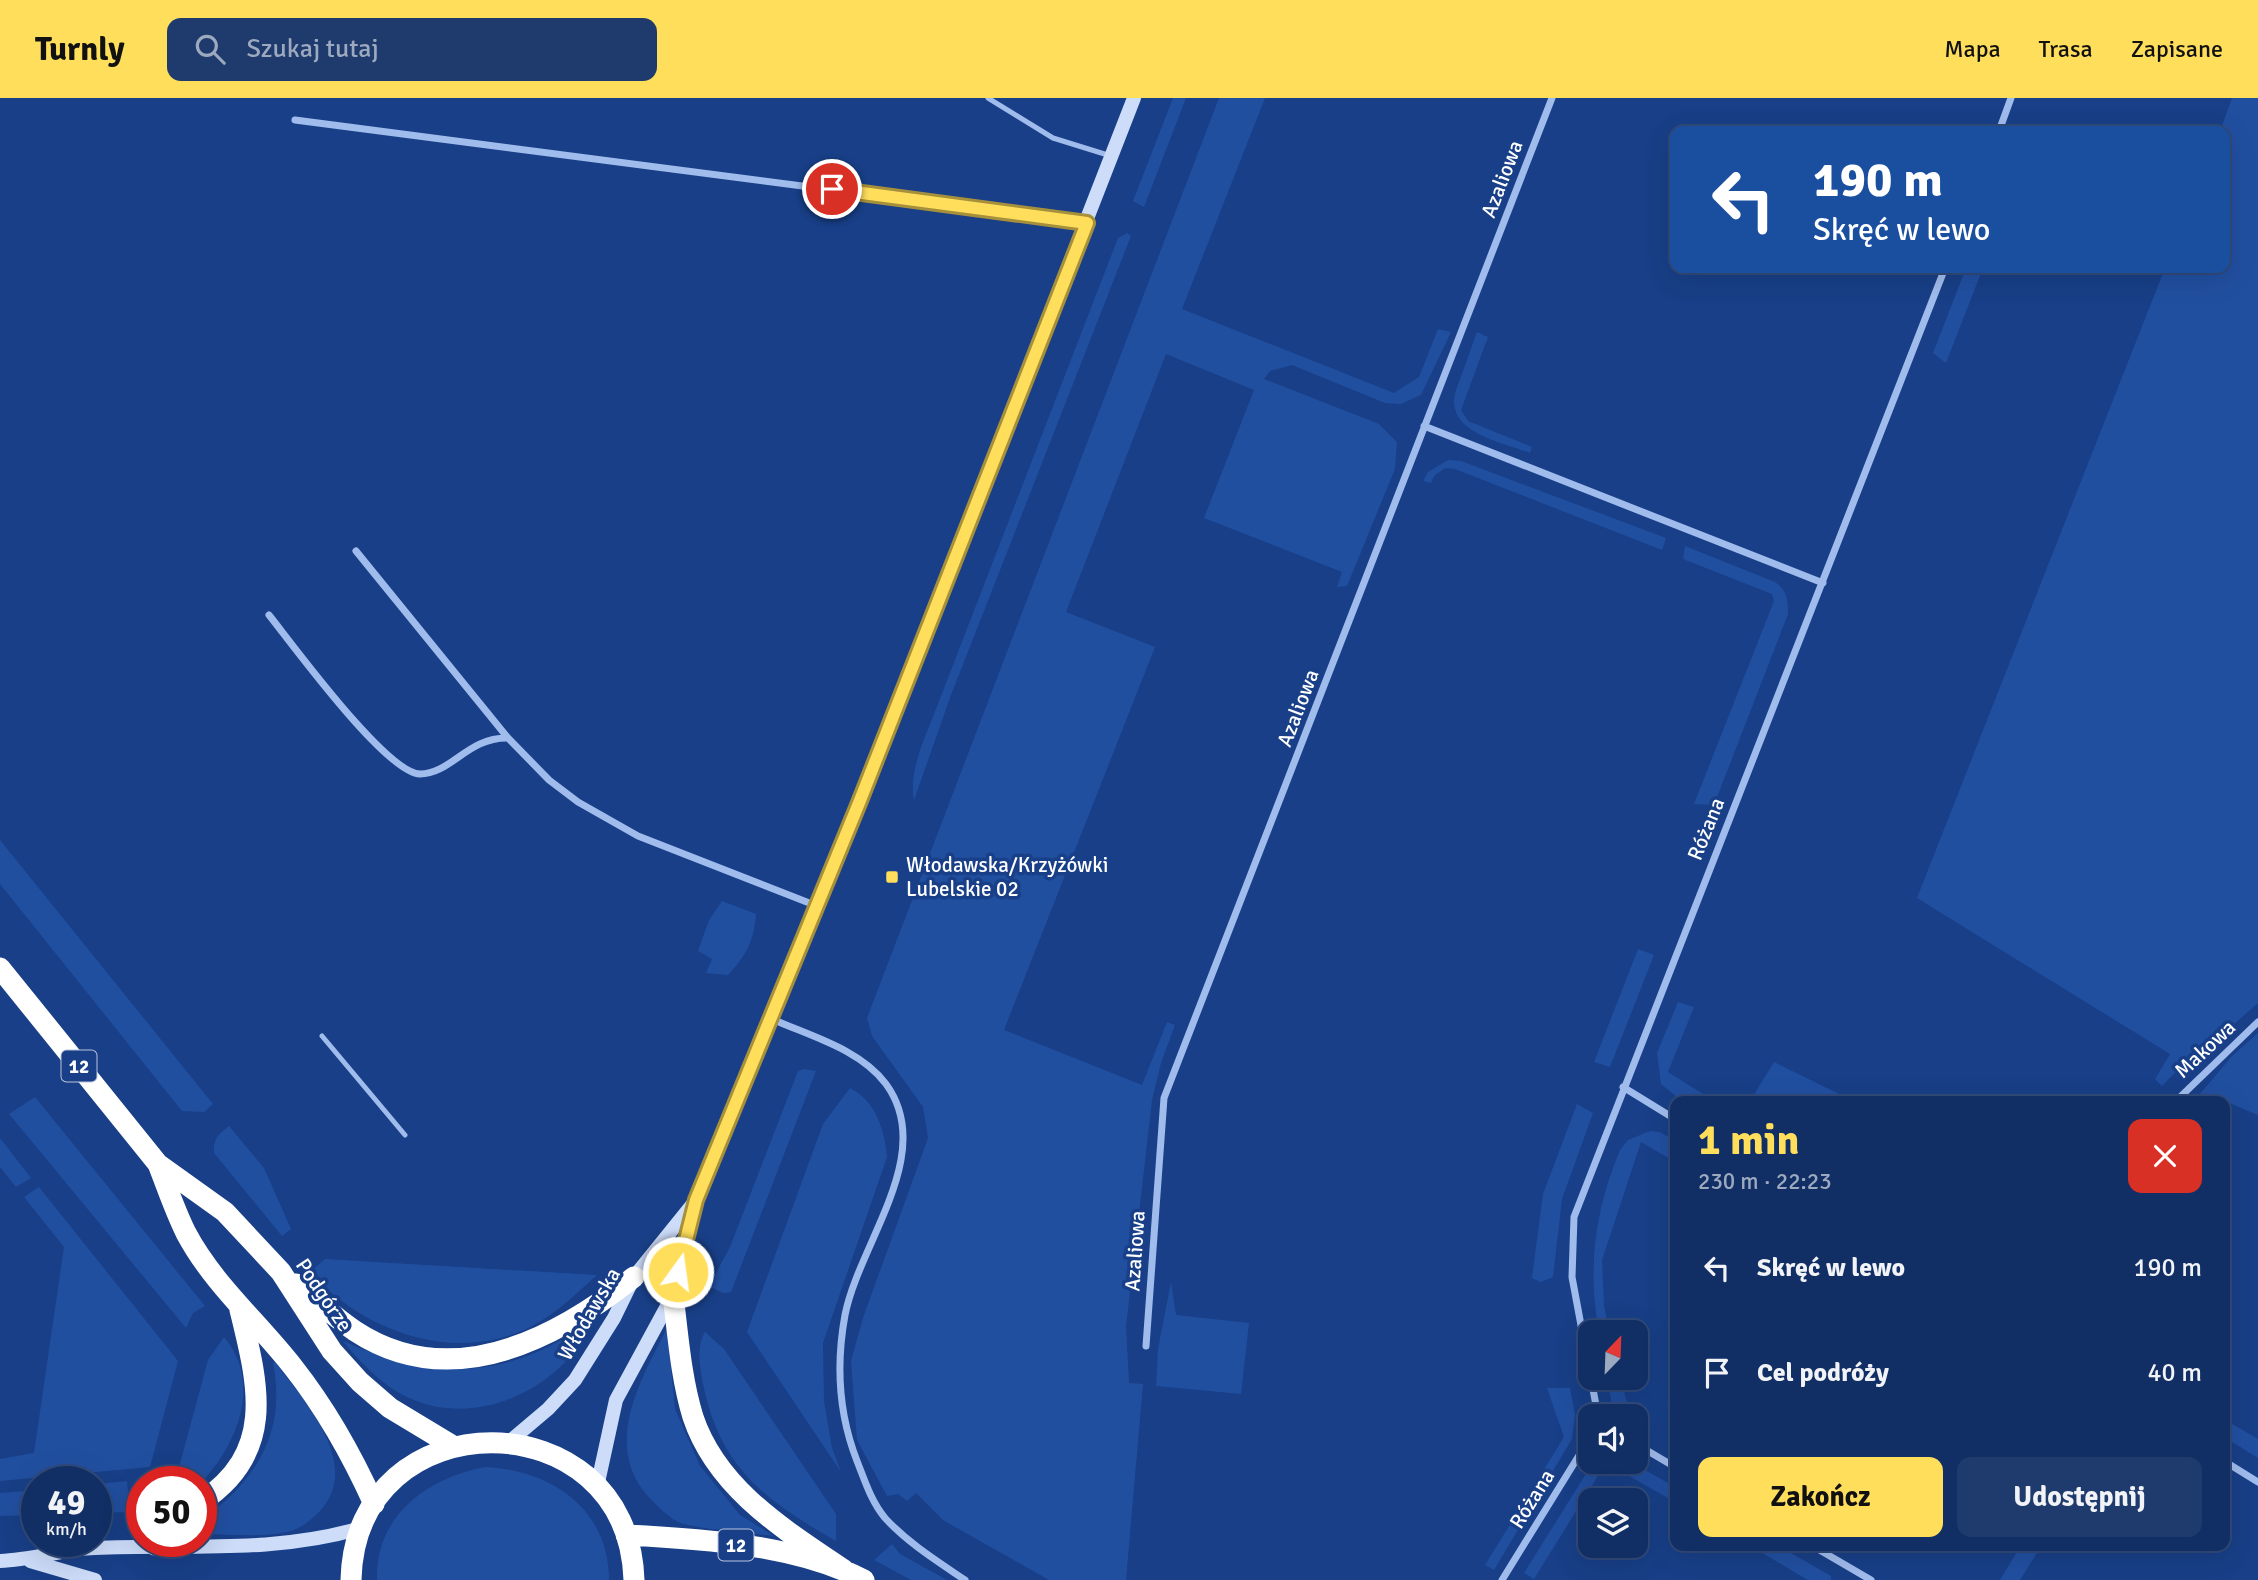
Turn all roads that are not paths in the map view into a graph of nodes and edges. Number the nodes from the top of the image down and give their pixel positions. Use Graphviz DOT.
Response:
graph roads {
  1 [pos="988,98"];
  2 [pos="1134,98"];
  3 [pos="1552,98"];
  4 [pos="2011,98"];
  5 [pos="295,120"];
  6 [pos="2001,126"];
  7 [pos="1112,156"];
  8 [pos="1087,223"];
  9 [pos="1943,273"];
  10 [pos="1424,426"];
  11 [pos="356,551"];
  12 [pos="1823,583"];
  13 [pos="269,615"];
  14 [pos="508,738"];
  15 [pos="817,906"];
  16 [pos="0,968"];
  17 [pos="772,1019"];
  18 [pos="2258,1022"];
  19 [pos="322,1036"];
  20 [pos="1623,1087"];
  21 [pos="2181,1096"];
  22 [pos="1670,1116"];
  23 [pos="405,1135"];
  24 [pos="158,1164"];
  25 [pos="696,1200"];
  26 [pos="281,1272"];
  27 [pos="634,1277"];
  28 [pos="673,1295"];
  29 [pos="240,1308"];
  30 [pos="1146,1346"];
  31 [pos="1596,1404"];
  32 [pos="509,1442"];
  33 [pos="453,1446"];
  34 [pos="1648,1451"];
  35 [pos="1578,1457"];
  36 [pos="1670,1464"];
  37 [pos="2230,1465"];
  38 [pos="2258,1482"];
  39 [pos="597,1488"];
  40 [pos="217,1489"];
  41 [pos="374,1504"];
  42 [pos="361,1528"];
  43 [pos="626,1535"];
  44 [pos="126,1545"];
  45 [pos="217,1545"];
  46 [pos="1821,1551"];
  47 [pos="29,1560"];
  48 [pos="0,1561"];
  49 [pos="844,1570"];
  50 [pos="95,1580"];
  51 [pos="351,1580"];
  52 [pos="634,1580"];
  53 [pos="864,1580"];
  54 [pos="965,1580"];
  55 [pos="1502,1580"];
  56 [pos="1871,1580"];
  1 -- 7 [label="lane"];
  2 -- 7 [label="main road, Włodawska"];
  3 -- 10 [label="street, Azaliowa"];
  4 -- 6 [label="street"];
  5 -- 8 [label="street"];
  7 -- 8 [label="main road, Włodawska"];
  8 -- 15 [label="main road, Włodawska"];
  9 -- 12 [label="street, Różana"];
  10 -- 12 [label="street"];
  10 -- 30 [label="street, Azaliowa"];
  11 -- 14 [label="street"];
  12 -- 20 [label="street, Różana"];
  13 -- 14 [label="street"];
  14 -- 15 [label="street"];
  15 -- 17 [label="main road, Włodawska"];
  16 -- 24 [label="highway, Podgórze / 12"];
  17 -- 25 [label="main road, Włodawska"];
  17 -- 54 [label="street"];
  18 -- 21 [label="street, Makowa"];
  19 -- 23 [label="lane"];
  20 -- 22 [label="street"];
  20 -- 31 [label="street, Różana"];
  24 -- 26 [label="highway, Podgórze / 12"];
  24 -- 29 [label="highway, Podgórze / 12"];
  25 -- 27 [label="main road, Włodawska"];
  25 -- 28 [label="main road, Włodawska"];
  26 -- 27 [label="highway"];
  26 -- 33 [label="highway, Podgórze / 12"];
  27 -- 32 [label="main road, Włodawska"];
  28 -- 39 [label="main road, Włodawska"];
  28 -- 49 [label="highway"];
  29 -- 40 [label="highway"];
  29 -- 41 [label="highway, Podgórze / 12"];
  32 -- 33 [label="highway"];
  32 -- 39 [label="highway"];
  33 -- 41 [label="highway"];
  34 -- 36 [label="street"];
  35 -- 55 [label="street, Różana"];
  37 -- 38 [label="street"];
  39 -- 43 [label="highway"];
  41 -- 42 [label="highway"];
  42 -- 45 [label="main road"];
  42 -- 51 [label="highway"];
  43 -- 49 [label="highway, 12"];
  43 -- 52 [label="highway"];
  44 -- 47 [label="main road"];
  46 -- 56 [label="street"];
  47 -- 48 [label="main road"];
  47 -- 50 [label="main road"];
  49 -- 53 [label="highway, 12"];
}
